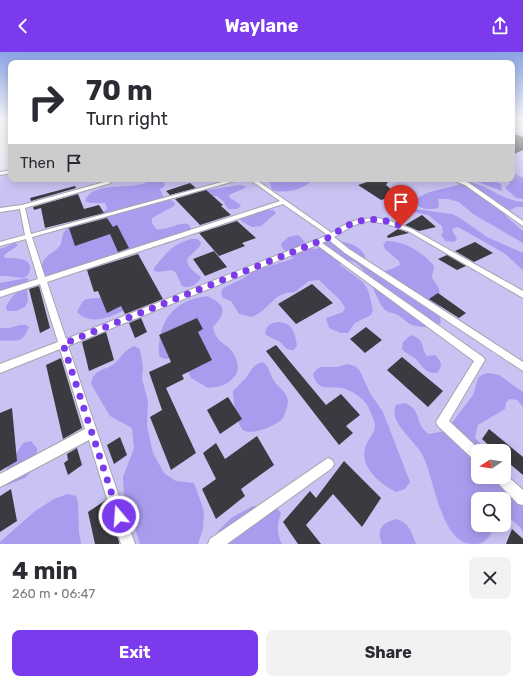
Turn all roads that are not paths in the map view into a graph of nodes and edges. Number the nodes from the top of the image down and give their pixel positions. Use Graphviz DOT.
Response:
graph roads {
  1 [pos="229,182"];
  2 [pos="256,182"];
  3 [pos="462,182"];
  4 [pos="108,183"];
  5 [pos="283,202"];
  6 [pos="22,207"];
  7 [pos="0,210"];
  8 [pos="523,224"];
  9 [pos="28,236"];
  10 [pos="330,237"];
  11 [pos="317,242"];
  12 [pos="0,244"];
  13 [pos="43,280"];
  14 [pos="0,294"];
  15 [pos="523,295"];
  16 [pos="63,344"];
  17 [pos="523,367"];
  18 [pos="0,369"];
  19 [pos="92,432"];
  20 [pos="471,449"];
  21 [pos="328,464"];
  22 [pos="0,481"];
  23 [pos="507,484"];
  24 [pos="523,499"];
  25 [pos="128,544"];
  26 [pos="215,544"];
  1 -- 9 [label="lane"];
  2 -- 5 [label="lane"];
  3 -- 8 [label="lane"];
  4 -- 6 [label="lane"];
  5 -- 10 [label="lane"];
  5 -- 13 [label="lane"];
  6 -- 7 [label="lane"];
  6 -- 9 [label="lane"];
  9 -- 12 [label="lane"];
  9 -- 13 [label="lane"];
  10 -- 11 [label="lane"];
  10 -- 15 [label="lane"];
  10 -- 17 [label="lane"];
  11 -- 16 [label="lane"];
  11 -- 20 [label="lane"];
  13 -- 14 [label="lane"];
  13 -- 16 [label="lane"];
  16 -- 18 [label="lane"];
  16 -- 19 [label="lane"];
  19 -- 22 [label="lane"];
  19 -- 25 [label="lane"];
  21 -- 26 [label="lane"];
  23 -- 24 [label="lane"];
}
